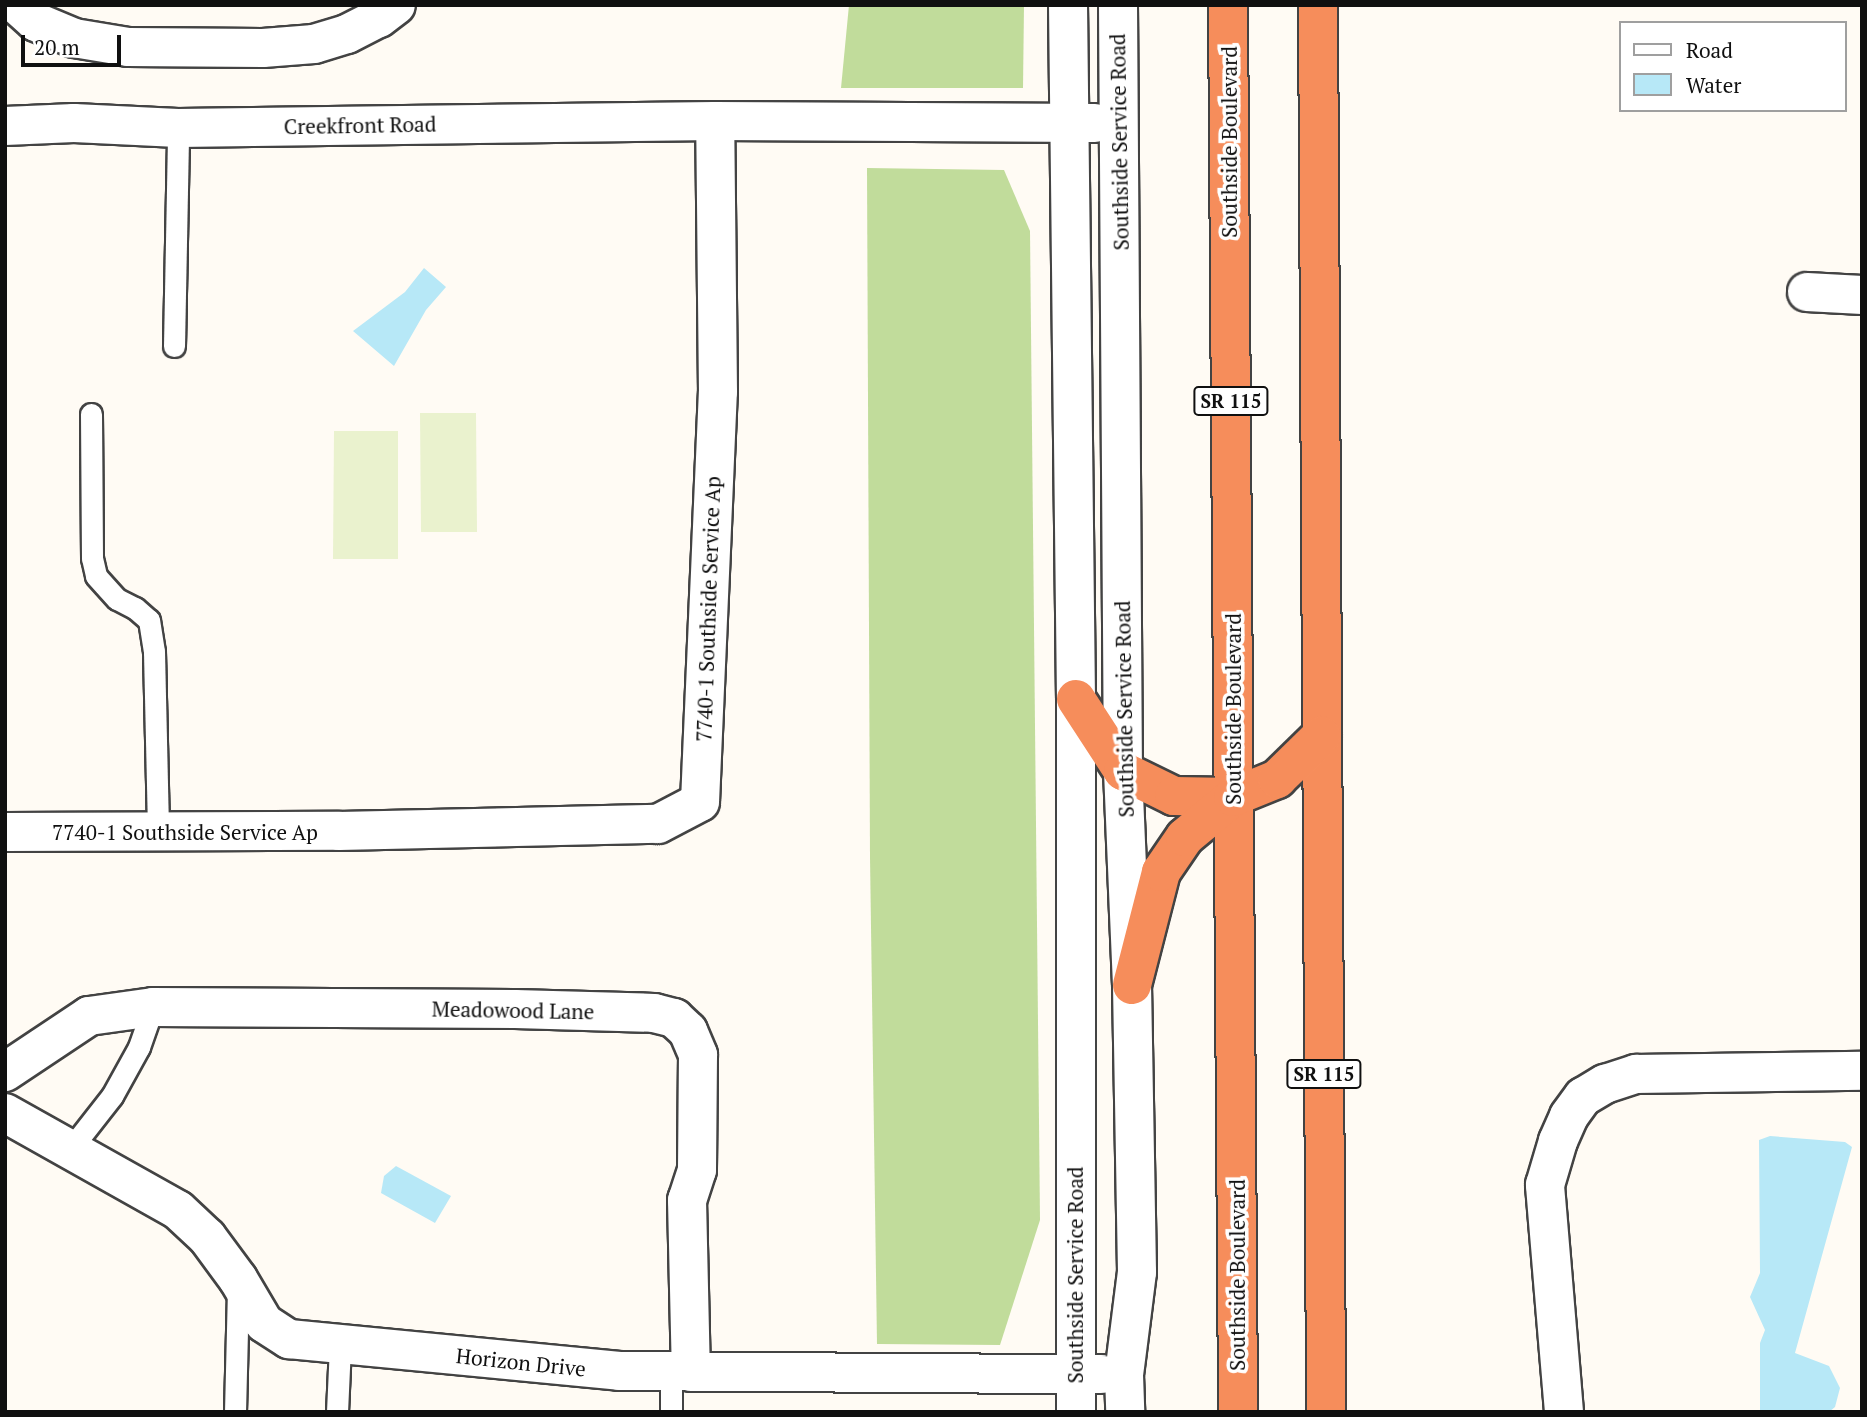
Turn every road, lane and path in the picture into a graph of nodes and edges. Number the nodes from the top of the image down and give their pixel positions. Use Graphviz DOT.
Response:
graph roads {
  1 [pos="17,5"];
  2 [pos="396,5"];
  3 [pos="1068,5"];
  4 [pos="1118,5"];
  5 [pos="1228,5"];
  6 [pos="1318,5"];
  7 [pos="715,121"];
  8 [pos="1069,123"];
  9 [pos="1120,124"];
  10 [pos="5,126"];
  11 [pos="178,128"];
  12 [pos="1807,292"];
  13 [pos="1862,295"];
  14 [pos="174,346"];
  15 [pos="91,414"];
  16 [pos="1076,699"];
  17 [pos="1321,736"];
  18 [pos="1123,771"];
  19 [pos="1233,797"];
  20 [pos="5,832"];
  21 [pos="158,832"];
  22 [pos="1132,985"];
  23 [pos="153,1007"];
  24 [pos="1862,1071"];
  25 [pos="5,1072"];
  26 [pos="5,1113"];
  27 [pos="72,1147"];
  28 [pos="238,1279"];
  29 [pos="340,1345"];
  30 [pos="681,1372"];
  31 [pos="1075,1374"];
  32 [pos="1124,1393"];
  33 [pos="235,1412"];
  34 [pos="337,1412"];
  35 [pos="671,1412"];
  36 [pos="1076,1412"];
  37 [pos="1238,1412"];
  38 [pos="1326,1412"];
  39 [pos="1564,1412"];
  1 -- 2 [label="street"];
  3 -- 8 [label="street, Southside Service Road"];
  4 -- 9 [label="street, Southside Service Road"];
  5 -- 19 [label="highway, Southside Boulevard / SR 115"];
  6 -- 17 [label="highway, SR 115"];
  7 -- 8 [label="street"];
  7 -- 11 [label="street, Creekfront Road"];
  7 -- 21 [label="street, 7740-1 Southside Service Ap"];
  8 -- 9 [label="street"];
  8 -- 16 [label="street, Southside Service Road"];
  9 -- 18 [label="street, Southside Service Road"];
  10 -- 11 [label="street, Creekfront Road"];
  11 -- 14 [label="lane"];
  12 -- 13 [label="street"];
  15 -- 21 [label="lane"];
  16 -- 18 [label="highway"];
  16 -- 31 [label="street, Southside Service Road"];
  17 -- 19 [label="highway"];
  17 -- 38 [label="highway, SR 115"];
  18 -- 19 [label="highway"];
  18 -- 22 [label="street, Southside Service Road"];
  19 -- 22 [label="highway"];
  19 -- 37 [label="highway, Southside Boulevard / SR 115"];
  20 -- 21 [label="street, 7740-1 Southside Service Ap"];
  22 -- 32 [label="street, Southside Service Road"];
  23 -- 25 [label="street, Meadowood Lane"];
  23 -- 27 [label="lane"];
  23 -- 30 [label="street, Meadowood Lane"];
  24 -- 39 [label="street"];
  26 -- 27 [label="street, Horizon Drive"];
  27 -- 28 [label="street, Horizon Drive"];
  28 -- 29 [label="street, Horizon Drive"];
  28 -- 33 [label="lane"];
  29 -- 30 [label="street, Horizon Drive"];
  29 -- 34 [label="lane"];
  30 -- 31 [label="street, Horizon Drive"];
  30 -- 35 [label="lane"];
  31 -- 32 [label="street, Horizon Drive"];
  31 -- 36 [label="street, Southside Service Road"];
}
